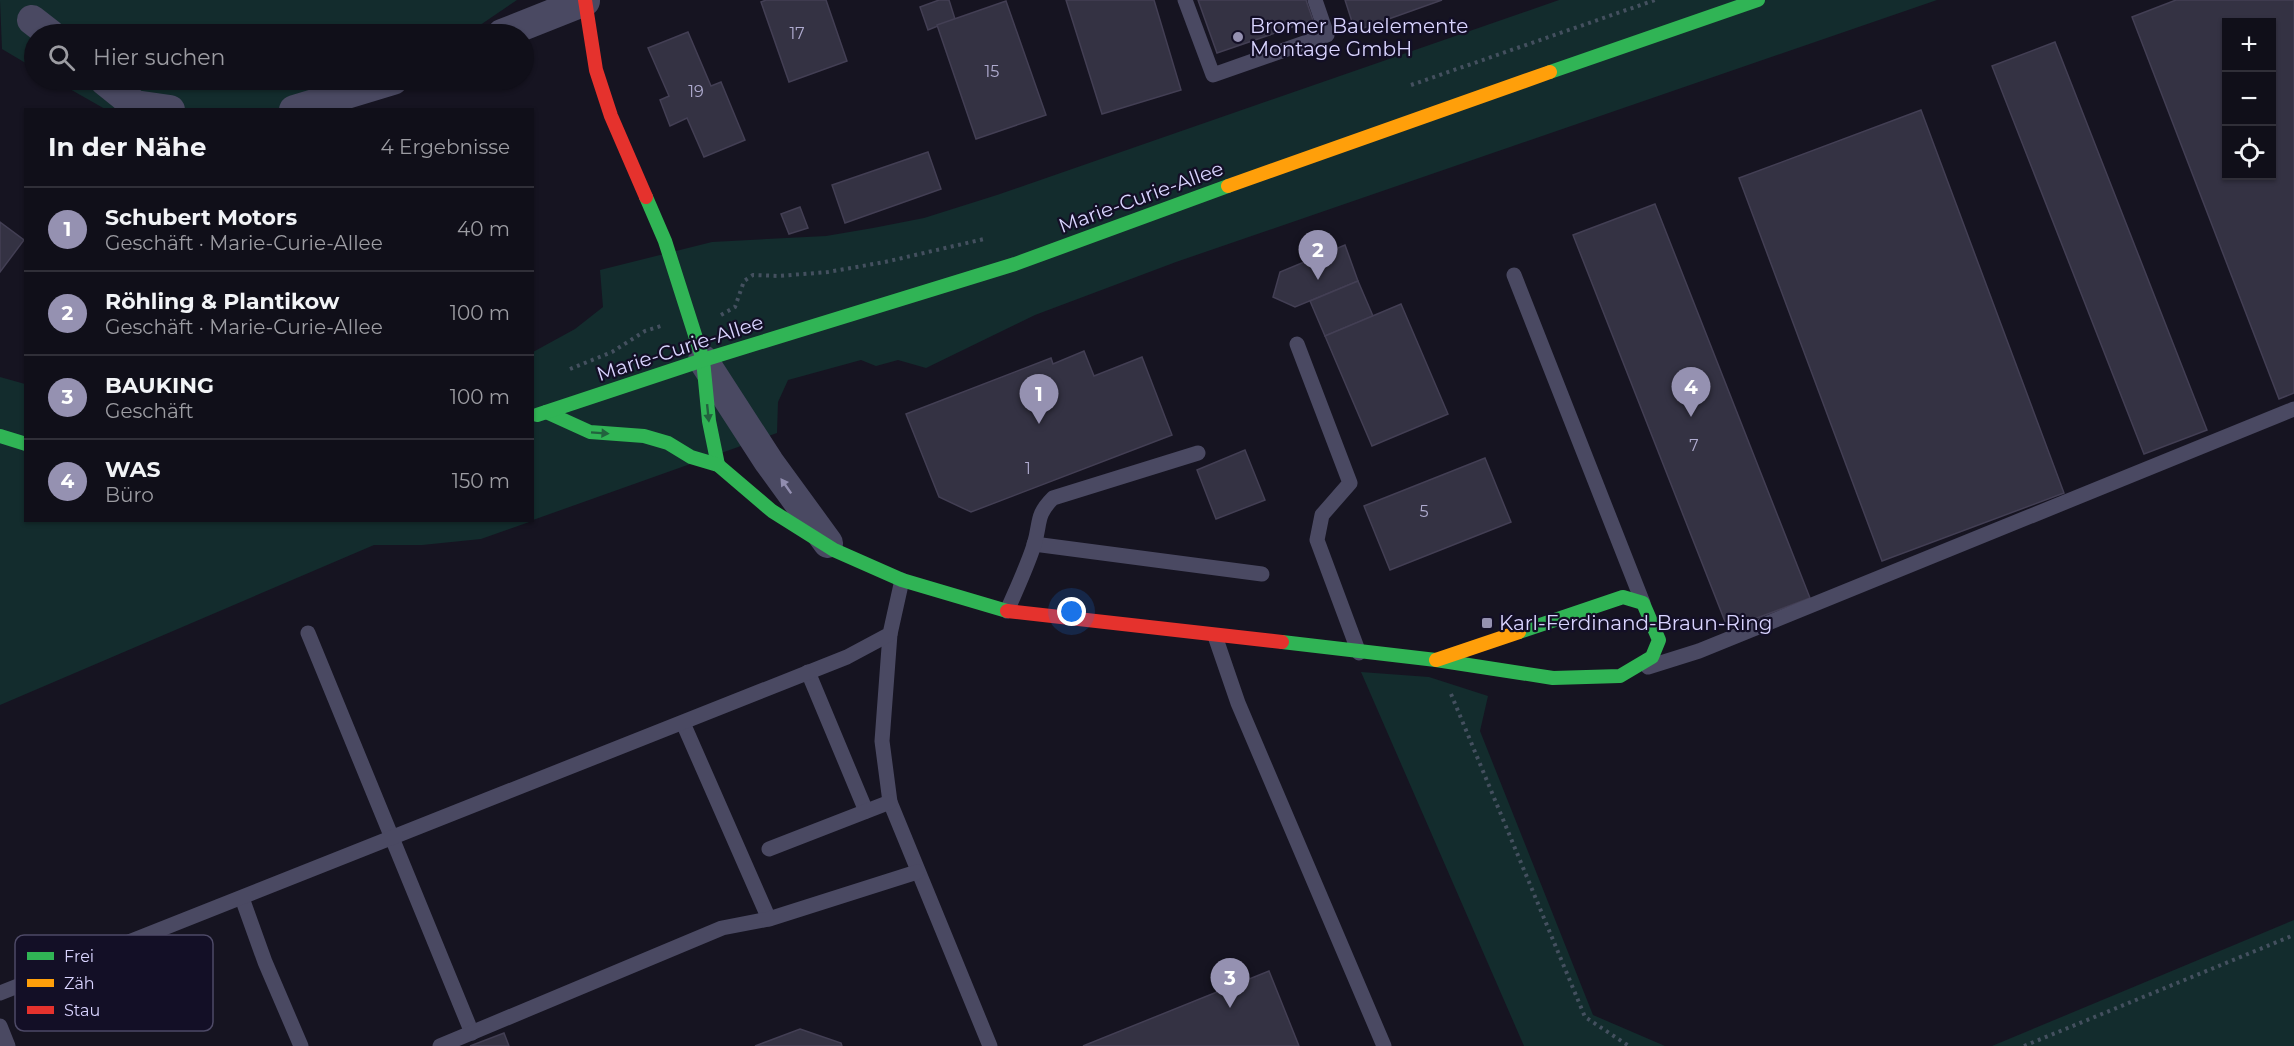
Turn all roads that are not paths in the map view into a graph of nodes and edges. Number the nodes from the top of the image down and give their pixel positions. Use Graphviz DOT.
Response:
graph roads {
  1 [pos="585,0"];
  2 [pos="1185,0"];
  3 [pos="1315,0"];
  4 [pos="1758,0"];
  5 [pos="526,24"];
  6 [pos="116,90"];
  7 [pos="360,90"];
  8 [pos="156,108"];
  9 [pos="301,108"];
  10 [pos="1514,275"];
  11 [pos="1297,344"];
  12 [pos="703,360"];
  13 [pos="2294,409"];
  14 [pos="539,414"];
  15 [pos="0,436"];
  16 [pos="24,443"];
  17 [pos="1198,453"];
  18 [pos="718,465"];
  19 [pos="1034,544"];
  20 [pos="834,550"];
  21 [pos="1262,574"];
  22 [pos="902,580"];
  23 [pos="1643,603"];
  24 [pos="1007,611"];
  25 [pos="308,633"];
  26 [pos="890,634"];
  27 [pos="1215,636"];
  28 [pos="1359,653"];
  29 [pos="1436,660"];
  30 [pos="808,672"];
  31 [pos="1620,676"];
  32 [pos="683,723"];
  33 [pos="890,802"];
  34 [pos="866,811"];
  35 [pos="393,839"];
  36 [pos="769,849"];
  37 [pos="917,872"];
  38 [pos="242,898"];
  39 [pos="769,920"];
  40 [pos="148,935"];
  41 [pos="15,987"];
  42 [pos="0,993"];
  43 [pos="0,1026"];
  44 [pos="472,1033"];
  45 [pos="8,1046"];
  46 [pos="301,1046"];
  47 [pos="440,1046"];
  48 [pos="990,1046"];
  49 [pos="1384,1046"];
  1 -- 5 [label="street"];
  1 -- 12 [label="street"];
  2 -- 3 [label="lane"];
  4 -- 12 [label="street, Marie-Curie-Allee"];
  6 -- 8 [label="street"];
  7 -- 9 [label="street"];
  10 -- 23 [label="lane"];
  11 -- 28 [label="lane"];
  12 -- 14 [label="street, Marie-Curie-Allee"];
  12 -- 18 [label="street, one-way"];
  20 -- 12 [label="street, one-way"];
  13 -- 31 [label="lane"];
  14 -- 18 [label="street, one-way"];
  15 -- 16 [label="street"];
  17 -- 19 [label="lane"];
  18 -- 20 [label="street"];
  19 -- 21 [label="lane"];
  19 -- 24 [label="lane"];
  20 -- 22 [label="street"];
  22 -- 24 [label="street"];
  22 -- 26 [label="lane"];
  23 -- 29 [label="street"];
  23 -- 31 [label="street"];
  24 -- 27 [label="street"];
  25 -- 35 [label="lane"];
  26 -- 30 [label="lane"];
  26 -- 33 [label="lane"];
  27 -- 28 [label="street"];
  27 -- 49 [label="lane"];
  28 -- 29 [label="street"];
  29 -- 31 [label="street"];
  30 -- 32 [label="lane"];
  30 -- 34 [label="lane"];
  32 -- 35 [label="lane"];
  32 -- 39 [label="lane"];
  33 -- 34 [label="lane"];
  33 -- 37 [label="lane"];
  34 -- 36 [label="lane"];
  35 -- 38 [label="lane"];
  35 -- 44 [label="lane"];
  37 -- 39 [label="lane"];
  37 -- 48 [label="lane"];
  38 -- 40 [label="lane"];
  38 -- 46 [label="lane"];
  39 -- 44 [label="lane"];
  41 -- 42 [label="lane"];
  43 -- 45 [label="lane"];
  44 -- 47 [label="lane"];
}
